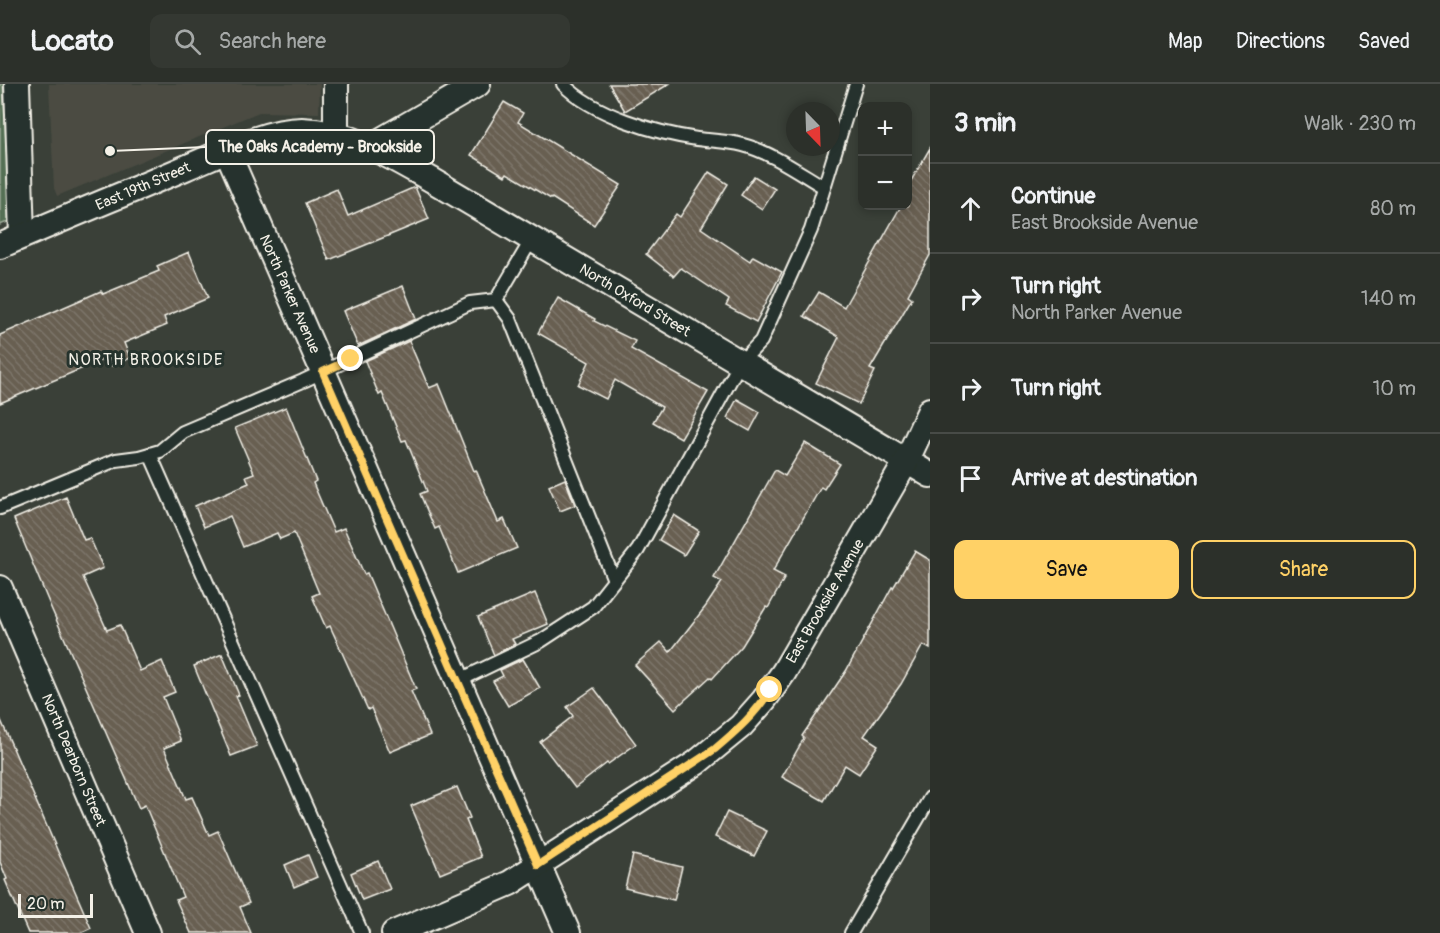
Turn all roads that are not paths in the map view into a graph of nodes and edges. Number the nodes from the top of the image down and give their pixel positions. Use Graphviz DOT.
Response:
graph roads {
  1 [pos="17,84"];
  2 [pos="336,84"];
  3 [pos="478,84"];
  4 [pos="563,84"];
  5 [pos="856,84"];
  6 [pos="336,134"];
  7 [pos="371,146"];
  8 [pos="227,151"];
  9 [pos="824,187"];
  10 [pos="532,239"];
  11 [pos="11,241"];
  12 [pos="496,300"];
  13 [pos="740,363"];
  14 [pos="323,372"];
  15 [pos="930,410"];
  16 [pos="150,454"];
  17 [pos="906,462"];
  18 [pos="930,475"];
  19 [pos="0,508"];
  20 [pos="614,580"];
  21 [pos="0,588"];
  22 [pos="458,681"];
  23 [pos="930,798"];
  24 [pos="538,865"];
  25 [pos="148,933"];
  26 [pos="362,933"];
  27 [pos="394,933"];
  28 [pos="568,933"];
  29 [pos="851,933"];
  1 -- 11 [label="street"];
  2 -- 6 [label="street"];
  3 -- 7 [label="street"];
  4 -- 9 [label="lane"];
  5 -- 9 [label="lane"];
  6 -- 7 [label="street, North Oxford Street"];
  6 -- 8 [label="street, East 19th Street"];
  7 -- 10 [label="street, North Oxford Street"];
  8 -- 11 [label="street, East 19th Street"];
  8 -- 14 [label="street, North Parker Avenue"];
  9 -- 13 [label="lane"];
  10 -- 12 [label="lane"];
  10 -- 13 [label="street, North Oxford Street"];
  12 -- 14 [label="lane"];
  12 -- 20 [label="lane"];
  13 -- 17 [label="street, North Oxford Street"];
  13 -- 20 [label="lane"];
  14 -- 16 [label="lane"];
  14 -- 22 [label="street, North Parker Avenue"];
  15 -- 17 [label="street, East Brookside Avenue"];
  16 -- 19 [label="lane"];
  16 -- 26 [label="lane"];
  17 -- 18 [label="street, North Oxford Street"];
  17 -- 24 [label="street, East Brookside Avenue"];
  20 -- 22 [label="lane"];
  21 -- 25 [label="street, North Dearborn Street"];
  22 -- 24 [label="street, North Parker Avenue"];
  23 -- 29 [label="lane"];
  24 -- 27 [label="street, East Brookside Avenue"];
  24 -- 28 [label="street, North Parker Avenue"];
}
